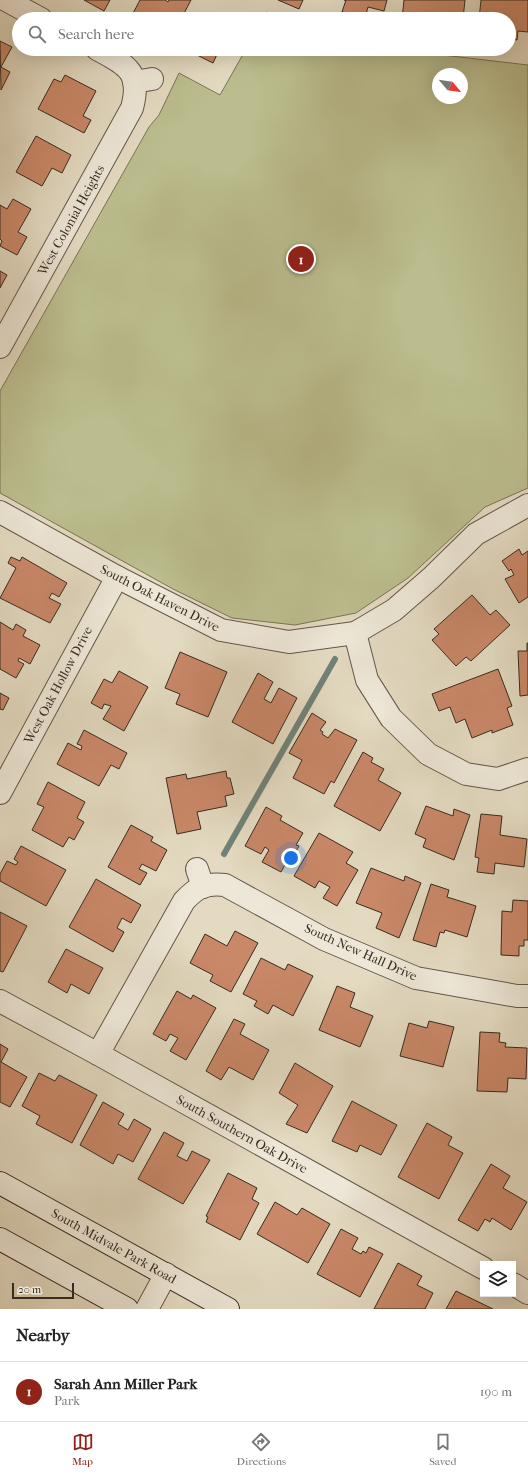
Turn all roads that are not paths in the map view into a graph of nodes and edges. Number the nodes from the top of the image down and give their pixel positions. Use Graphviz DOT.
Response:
graph roads {
  1 [pos="6,0"];
  2 [pos="28,12"];
  3 [pos="108,56"];
  4 [pos="0,347"];
  5 [pos="528,505"];
  6 [pos="0,512"];
  7 [pos="117,577"];
  8 [pos="355,633"];
  9 [pos="528,769"];
  10 [pos="0,793"];
  11 [pos="528,996"];
  12 [pos="0,1001"];
  13 [pos="98,1054"];
  14 [pos="0,1183"];
  15 [pos="0,1239"];
  16 [pos="480,1266"];
  17 [pos="166,1274"];
  18 [pos="516,1286"];
  19 [pos="528,1293"];
  20 [pos="127,1309"];
  21 [pos="147,1309"];
  22 [pos="228,1309"];
  1 -- 2 [label="street"];
  3 -- 4 [label="street, West Colonial Heights"];
  5 -- 8 [label="street, South Oak Haven Drive"];
  6 -- 7 [label="street, South Oak Haven Drive"];
  7 -- 8 [label="street, South Oak Haven Drive"];
  7 -- 10 [label="street, West Oak Hollow Drive"];
  8 -- 9 [label="street"];
  11 -- 13 [label="street, South New Hall Drive"];
  12 -- 13 [label="street, South Southern Oak Drive"];
  13 -- 16 [label="street, South Southern Oak Drive"];
  14 -- 17 [label="street, South Midvale Park Road"];
  15 -- 20 [label="street"];
  17 -- 21 [label="street"];
  17 -- 22 [label="street, South Midvale Park Road"];
  18 -- 19 [label="street"];
}
